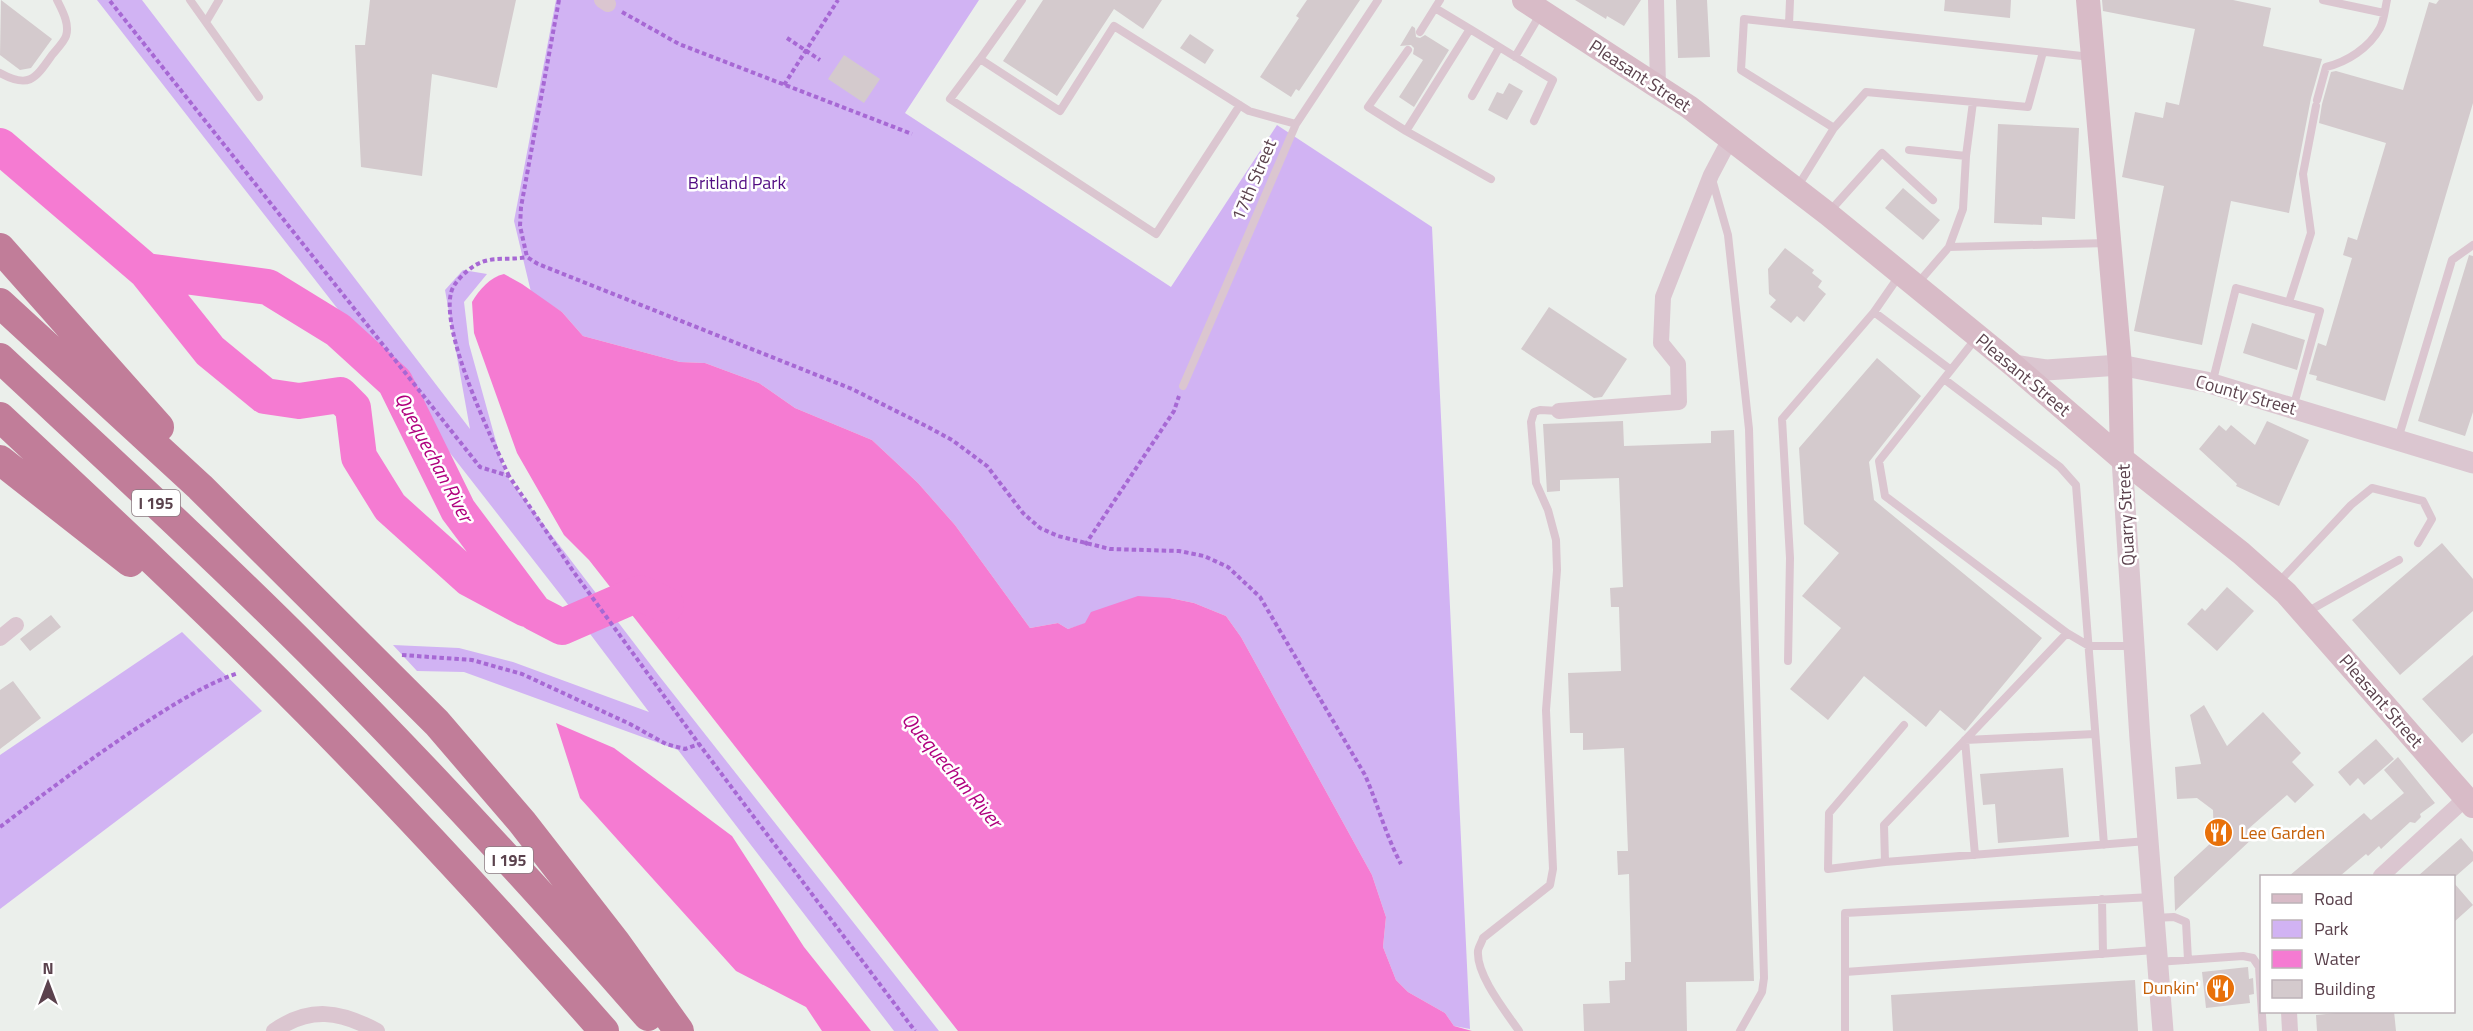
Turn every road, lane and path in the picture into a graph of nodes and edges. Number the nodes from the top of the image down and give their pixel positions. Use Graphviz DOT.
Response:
graph roads {
  1 [pos="57,0"];
  2 [pos="190,0"];
  3 [pos="219,0"];
  4 [pos="559,0"];
  5 [pos="838,0"];
  6 [pos="1022,0"];
  7 [pos="1378,0"];
  8 [pos="1656,0"];
  9 [pos="1790,0"];
  10 [pos="2088,0"];
  11 [pos="2323,0"];
  12 [pos="2387,0"];
  13 [pos="110,1"];
  14 [pos="605,2"];
  15 [pos="1438,4"];
  16 [pos="1533,6"];
  17 [pos="2384,13"];
  18 [pos="206,22"];
  19 [pos="1789,24"];
  20 [pos="1470,29"];
  21 [pos="1420,32"];
  22 [pos="787,38"];
  23 [pos="1499,48"];
  24 [pos="1408,50"];
  25 [pos="806,51"];
  26 [pos="2043,52"];
  27 [pos="1515,57"];
  28 [pos="2092,57"];
  29 [pos="980,59"];
  30 [pos="820,60"];
  31 [pos="0,73"];
  32 [pos="784,85"];
  33 [pos="1658,87"];
  34 [pos="1472,96"];
  35 [pos="259,97"];
  36 [pos="1973,102"];
  37 [pos="1240,105"];
  38 [pos="1534,121"];
  39 [pos="1296,124"];
  40 [pos="1834,128"];
  41 [pos="1406,131"];
  42 [pos="912,134"];
  43 [pos="1730,139"];
  44 [pos="1908,150"];
  45 [pos="1966,156"];
  46 [pos="1711,175"];
  47 [pos="1491,179"];
  48 [pos="1796,189"];
  49 [pos="1933,200"];
  50 [pos="1828,214"];
  51 [pos="2109,243"];
  52 [pos="2473,245"];
  53 [pos="1949,247"];
  54 [pos="0,248"];
  55 [pos="528,257"];
  56 [pos="1908,280"];
  57 [pos="2289,302"];
  58 [pos="0,303"];
  59 [pos="1874,312"];
  60 [pos="1977,336"];
  61 [pos="0,358"];
  62 [pos="2013,365"];
  63 [pos="2120,365"];
  64 [pos="1951,370"];
  65 [pos="1944,379"];
  66 [pos="2212,384"];
  67 [pos="1183,386"];
  68 [pos="2293,408"];
  69 [pos="1559,411"];
  70 [pos="0,417"];
  71 [pos="2398,440"];
  72 [pos="2122,459"];
  73 [pos="0,460"];
  74 [pos="2473,463"];
  75 [pos="509,476"];
  76 [pos="200,487"];
  77 [pos="2418,543"];
  78 [pos="1085,545"];
  79 [pos="2399,560"];
  80 [pos="2277,584"];
  81 [pos="2304,614"];
  82 [pos="16,625"];
  83 [pos="2067,633"];
  84 [pos="0,638"];
  85 [pos="2089,646"];
  86 [pos="2134,646"];
  87 [pos="1788,661"];
  88 [pos="250,664"];
  89 [pos="396,667"];
  90 [pos="1904,725"];
  91 [pos="2095,734"];
  92 [pos="1965,740"];
  93 [pos="699,744"];
  94 [pos="2470,802"];
  95 [pos="0,828"];
  96 [pos="2148,841"];
  97 [pos="2104,845"];
  98 [pos="1976,855"];
  99 [pos="1885,861"];
  100 [pos="1401,864"];
  101 [pos="2382,875"];
  102 [pos="2152,897"];
  103 [pos="2102,899"];
  104 [pos="2154,918"];
  105 [pos="2103,954"];
  106 [pos="2157,956"];
  107 [pos="2188,960"];
  108 [pos="1845,972"];
  109 [pos="2260,983"];
  110 [pos="2262,1013"];
  111 [pos="2289,1013"];
  112 [pos="274,1031"];
  113 [pos="377,1031"];
  114 [pos="604,1031"];
  115 [pos="662,1031"];
  116 [pos="679,1031"];
  117 [pos="915,1031"];
  118 [pos="1519,1031"];
  119 [pos="1740,1031"];
  120 [pos="1845,1031"];
  121 [pos="2163,1031"];
  122 [pos="2263,1031"];
  123 [pos="2290,1031"];
  1 -- 31 [label="lane"];
  2 -- 18 [label="lane"];
  3 -- 18 [label="lane"];
  4 -- 55 [label="path"];
  5 -- 25 [label="path"];
  6 -- 29 [label="lane"];
  7 -- 39 [label="lane, 17th Street"];
  8 -- 33 [label="street"];
  9 -- 19 [label="lane"];
  10 -- 28 [label="main road, Quarry Street"];
  11 -- 17 [label="lane"];
  12 -- 17 [label="lane"];
  13 -- 75 [label="path"];
  14 -- 32 [label="path"];
  15 -- 20 [label="lane"];
  15 -- 21 [label="lane"];
  16 -- 27 [label="lane"];
  16 -- 33 [label="main road, Pleasant Street"];
  17 -- 57 [label="lane"];
  18 -- 35 [label="lane"];
  19 -- 26 [label="lane"];
  19 -- 40 [label="lane"];
  20 -- 23 [label="lane"];
  20 -- 41 [label="lane"];
  22 -- 25 [label="path"];
  23 -- 27 [label="lane"];
  23 -- 34 [label="lane"];
  24 -- 41 [label="lane"];
  25 -- 30 [label="path"];
  25 -- 32 [label="path"];
  26 -- 28 [label="lane"];
  26 -- 36 [label="lane"];
  27 -- 38 [label="lane"];
  28 -- 51 [label="main road, Quarry Street"];
  29 -- 37 [label="lane"];
  29 -- 37 [label="lane"];
  32 -- 42 [label="path"];
  33 -- 43 [label="main road, Pleasant Street"];
  36 -- 40 [label="lane"];
  36 -- 45 [label="lane"];
  37 -- 39 [label="lane"];
  39 -- 67 [label="lane, 17th Street"];
  40 -- 48 [label="lane"];
  41 -- 47 [label="lane"];
  43 -- 46 [label="street"];
  43 -- 48 [label="main road, Pleasant Street"];
  44 -- 45 [label="lane"];
  45 -- 53 [label="lane"];
  46 -- 69 [label="street"];
  46 -- 119 [label="lane"];
  48 -- 50 [label="main road, Pleasant Street"];
  49 -- 50 [label="lane"];
  50 -- 56 [label="main road, Pleasant Street"];
  51 -- 53 [label="lane"];
  51 -- 63 [label="main road, Quarry Street"];
  52 -- 71 [label="lane"];
  53 -- 56 [label="lane"];
  54 -- 76 [label="highway"];
  55 -- 75 [label="path"];
  55 -- 78 [label="path"];
  56 -- 59 [label="lane"];
  56 -- 60 [label="main road, Pleasant Street"];
  57 -- 66 [label="lane"];
  57 -- 68 [label="lane"];
  58 -- 76 [label="highway"];
  59 -- 64 [label="lane"];
  59 -- 87 [label="lane"];
  60 -- 62 [label="main road, Pleasant Street"];
  60 -- 64 [label="lane"];
  61 -- 115 [label="highway, I 195"];
  62 -- 63 [label="street, County Street"];
  62 -- 72 [label="main road, Pleasant Street"];
  63 -- 66 [label="street, County Street"];
  63 -- 72 [label="main road, Quarry Street"];
  64 -- 65 [label="lane"];
  65 -- 83 [label="lane"];
  65 -- 85 [label="lane"];
  66 -- 68 [label="street, County Street"];
  67 -- 78 [label="path"];
  68 -- 71 [label="street, County Street"];
  69 -- 118 [label="lane"];
  70 -- 88 [label="highway, I 195"];
  71 -- 74 [label="street, County Street"];
  72 -- 80 [label="main road, Pleasant Street"];
  72 -- 86 [label="street, Quarry Street"];
  73 -- 88 [label="highway"];
  75 -- 93 [label="path"];
  76 -- 89 [label="highway"];
  77 -- 80 [label="lane"];
  78 -- 100 [label="path"];
  79 -- 81 [label="lane"];
  80 -- 81 [label="main road, Pleasant Street"];
  81 -- 94 [label="main road, Pleasant Street"];
  82 -- 84 [label="street"];
  83 -- 85 [label="lane"];
  83 -- 92 [label="lane"];
  85 -- 86 [label="lane"];
  85 -- 91 [label="lane"];
  86 -- 96 [label="street, Quarry Street"];
  88 -- 95 [label="path"];
  88 -- 114 [label="highway, I 195"];
  89 -- 93 [label="path"];
  89 -- 116 [label="highway"];
  90 -- 99 [label="lane"];
  91 -- 92 [label="lane"];
  91 -- 97 [label="lane"];
  92 -- 98 [label="lane"];
  92 -- 99 [label="lane"];
  93 -- 117 [label="path"];
  94 -- 101 [label="street"];
  96 -- 97 [label="lane"];
  96 -- 102 [label="street, Quarry Street"];
  97 -- 98 [label="lane"];
  98 -- 99 [label="lane"];
  102 -- 103 [label="lane"];
  102 -- 104 [label="street, Quarry Street"];
  103 -- 105 [label="lane"];
  103 -- 108 [label="lane"];
  104 -- 106 [label="street, Quarry Street"];
  104 -- 107 [label="lane"];
  105 -- 106 [label="lane"];
  105 -- 108 [label="lane"];
  106 -- 107 [label="lane"];
  106 -- 121 [label="street, Quarry Street"];
  107 -- 109 [label="lane"];
  108 -- 120 [label="lane"];
  110 -- 122 [label="lane"];
  111 -- 123 [label="street"];
  112 -- 113 [label="street"];
}
